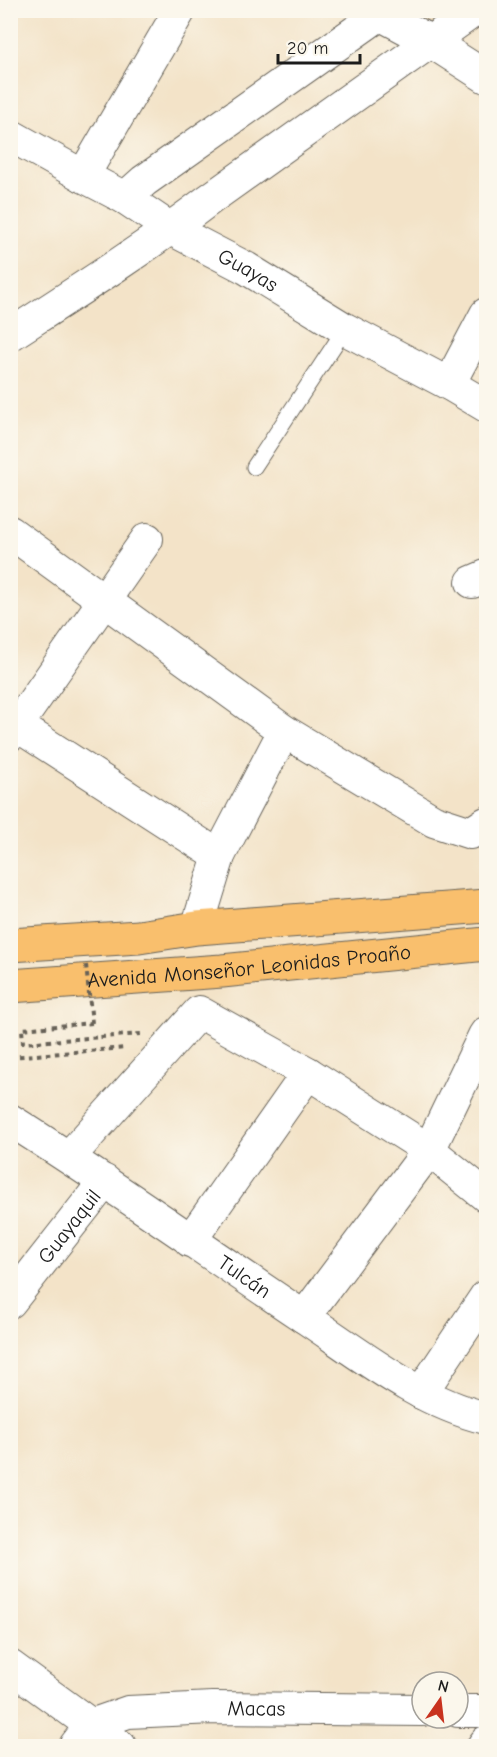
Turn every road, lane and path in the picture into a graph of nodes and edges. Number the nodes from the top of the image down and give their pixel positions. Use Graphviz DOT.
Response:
graph roads {
  1 [pos="180,10"];
  2 [pos="475,10"];
  3 [pos="379,12"];
  4 [pos="430,41"];
  5 [pos="486,77"];
  6 [pos="10,135"];
  7 [pos="83,176"];
  8 [pos="125,198"];
  9 [pos="171,229"];
  10 [pos="486,314"];
  11 [pos="345,329"];
  12 [pos="10,335"];
  13 [pos="449,384"];
  14 [pos="486,406"];
  15 [pos="254,467"];
  16 [pos="10,532"];
  17 [pos="147,539"];
  18 [pos="104,601"];
  19 [pos="13,727"];
  20 [pos="284,731"];
  21 [pos="486,823"];
  22 [pos="219,856"];
  23 [pos="486,906"];
  24 [pos="197,928"];
  25 [pos="486,944"];
  26 [pos="10,945"];
  27 [pos="86,965"];
  28 [pos="10,986"];
  29 [pos="486,1033"];
  30 [pos="141,1040"];
  31 [pos="131,1047"];
  32 [pos="10,1057"];
  33 [pos="308,1073"];
  34 [pos="10,1120"];
  35 [pos="429,1150"];
  36 [pos="69,1157"];
  37 [pos="105,1180"];
  38 [pos="486,1196"];
  39 [pos="190,1241"];
  40 [pos="486,1296"];
  41 [pos="10,1302"];
  42 [pos="304,1317"];
  43 [pos="421,1393"];
  44 [pos="486,1418"];
  45 [pos="10,1666"];
  46 [pos="410,1710"];
  47 [pos="470,1711"];
  48 [pos="486,1711"];
  49 [pos="83,1736"];
  50 [pos="486,1742"];
  51 [pos="120,1746"];
  52 [pos="483,1746"];
  1 -- 7 [label="street"];
  2 -- 4 [label="street"];
  3 -- 4 [label="street"];
  3 -- 8 [label="street"];
  4 -- 5 [label="street"];
  4 -- 9 [label="street"];
  6 -- 7 [label="street, Guayas"];
  7 -- 8 [label="street, Guayas"];
  8 -- 9 [label="street, Guayas"];
  9 -- 11 [label="street, Guayas"];
  9 -- 12 [label="street"];
  10 -- 13 [label="street"];
  11 -- 13 [label="street, Guayas"];
  11 -- 15 [label="lane"];
  13 -- 14 [label="street, Guayas"];
  16 -- 18 [label="street"];
  17 -- 18 [label="street"];
  18 -- 19 [label="street"];
  18 -- 20 [label="street"];
  19 -- 22 [label="street"];
  20 -- 21 [label="street"];
  20 -- 22 [label="street"];
  22 -- 24 [label="street"];
  23 -- 24 [label="main road, Avenida Monseñor Leonidas Proaño"];
  24 -- 26 [label="main road, Avenida Monseñor Leonidas Proaño"];
  25 -- 28 [label="main road, Avenida Monseñor Leonidas Proaño"];
  27 -- 30 [label="path, bridge"];
  29 -- 35 [label="street"];
  31 -- 32 [label="path"];
  33 -- 35 [label="street"];
  33 -- 36 [label="street"];
  33 -- 39 [label="street"];
  34 -- 36 [label="street, Tulcán"];
  35 -- 38 [label="street"];
  35 -- 42 [label="street"];
  36 -- 37 [label="street, Tulcán"];
  37 -- 39 [label="street, Tulcán"];
  37 -- 41 [label="street, Guayaquil"];
  39 -- 42 [label="street, Tulcán"];
  40 -- 43 [label="street"];
  42 -- 43 [label="street, Tulcán"];
  43 -- 44 [label="street, Tulcán"];
  45 -- 49 [label="street"];
  46 -- 49 [label="street, Macas"];
  47 -- 48 [label="street"];
  49 -- 51 [label="street"];
  50 -- 52 [label="street"];
}
